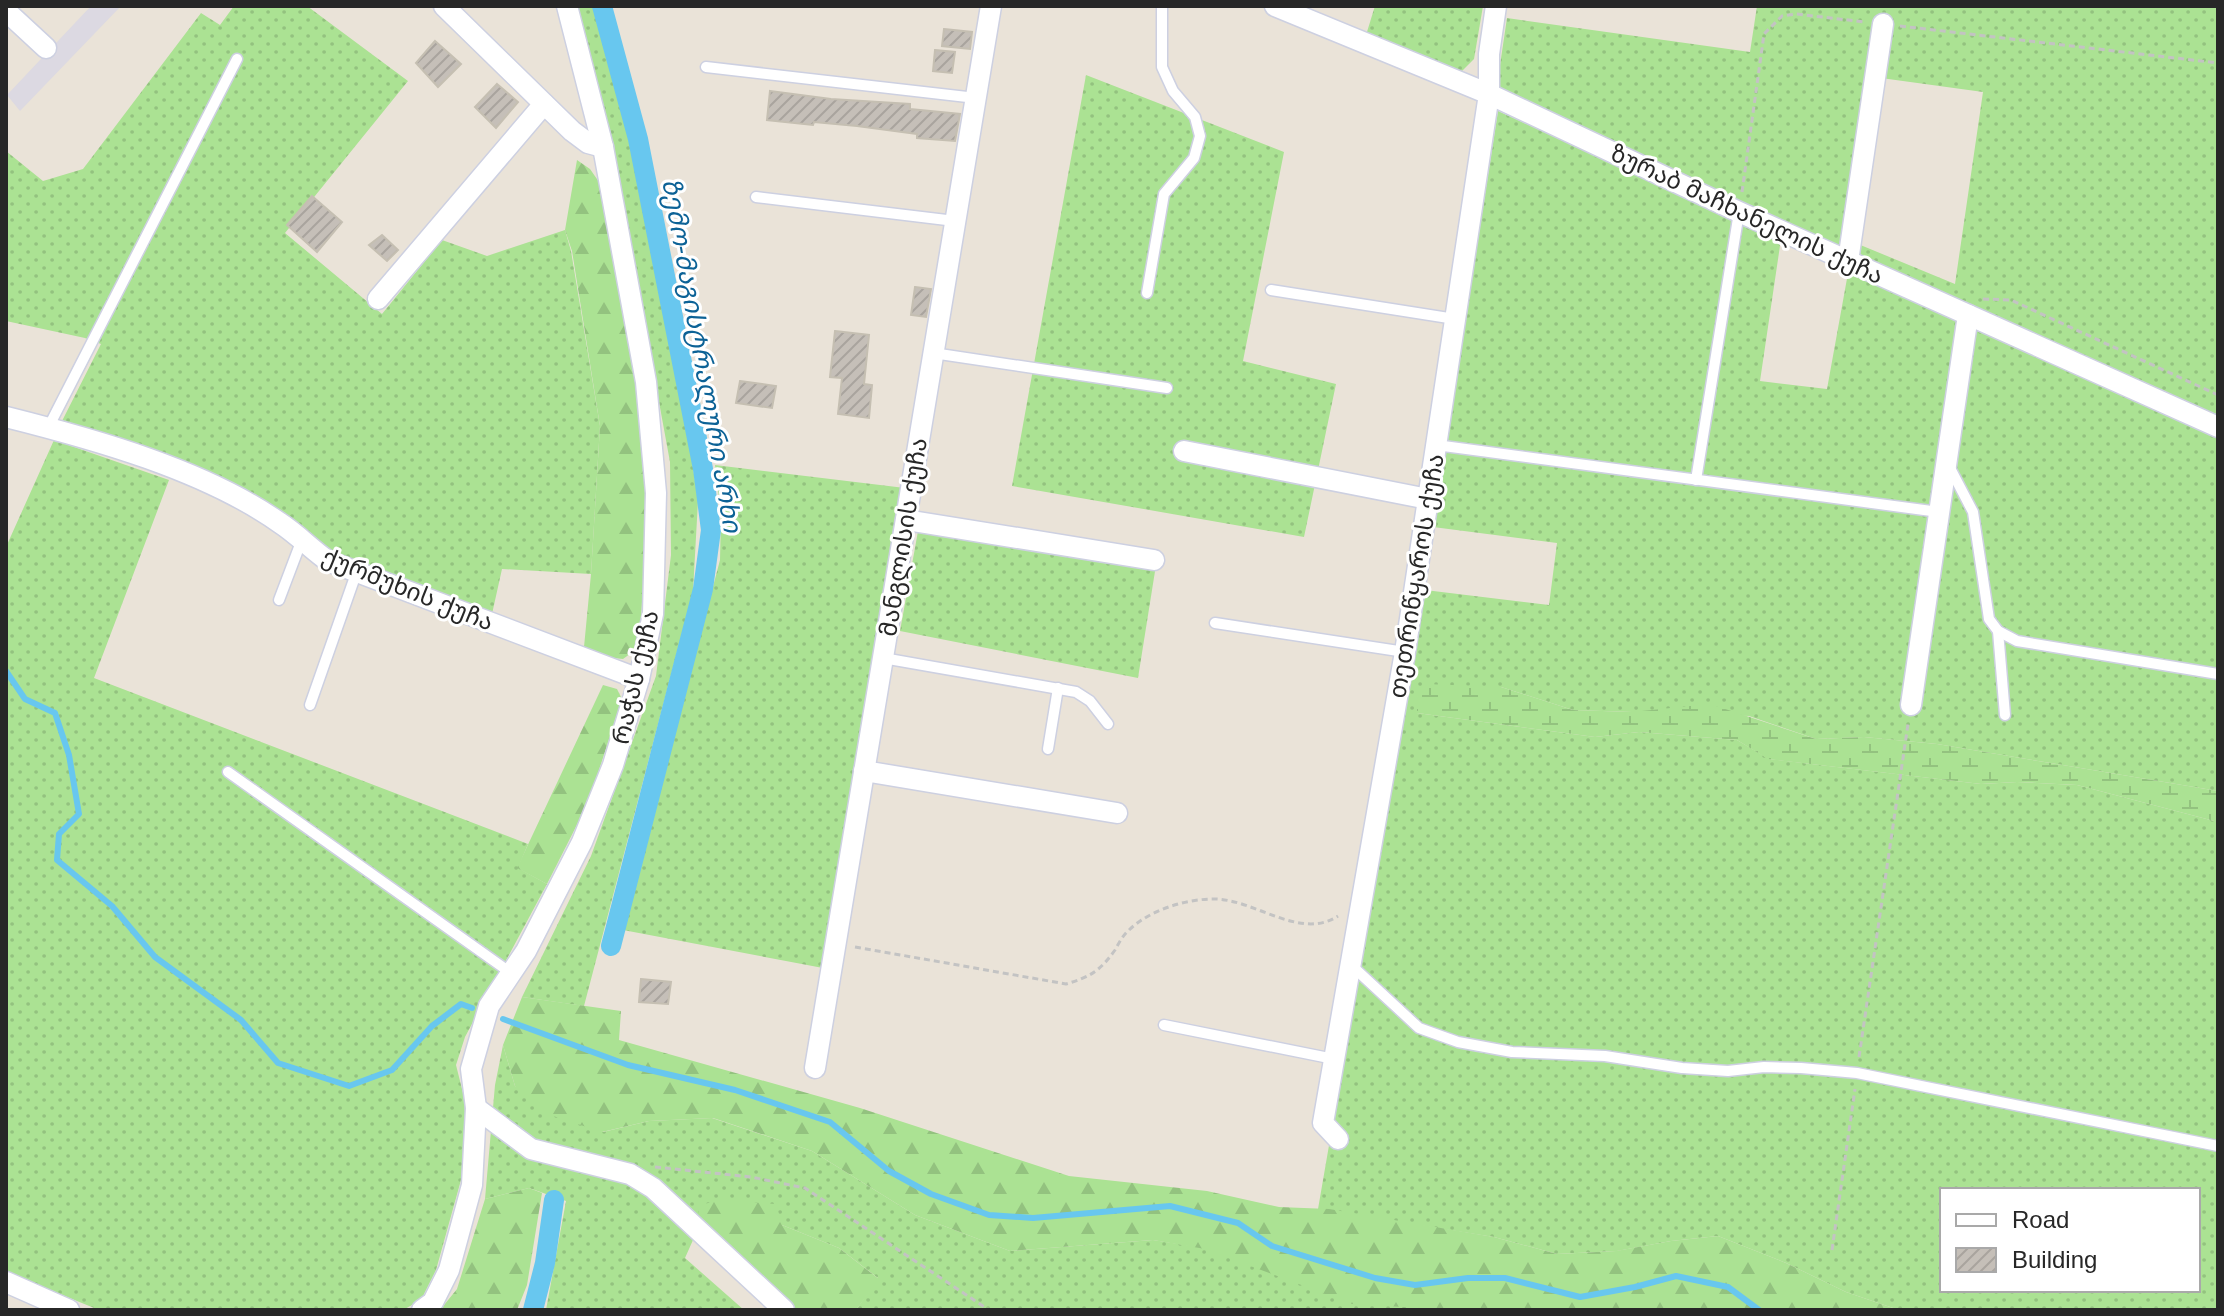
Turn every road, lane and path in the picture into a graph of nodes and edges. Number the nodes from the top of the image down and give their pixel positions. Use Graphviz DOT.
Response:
graph roads {
  1 [pos="444,6"];
  2 [pos="567,6"];
  3 [pos="991,6"];
  4 [pos="1162,6"];
  5 [pos="1275,6"];
  6 [pos="1496,6"];
  7 [pos="6,11"];
  8 [pos="1883,24"];
  9 [pos="46,48"];
  10 [pos="237,59"];
  11 [pos="2218,63"];
  12 [pos="706,67"];
  13 [pos="1489,94"];
  14 [pos="976,98"];
  15 [pos="544,104"];
  16 [pos="603,147"];
  17 [pos="756,197"];
  18 [pos="1739,212"];
  19 [pos="955,221"];
  20 [pos="1848,261"];
  21 [pos="1271,290"];
  22 [pos="1147,293"];
  23 [pos="378,299"];
  24 [pos="1960,311"];
  25 [pos="1455,319"];
  26 [pos="933,353"];
  27 [pos="1167,388"];
  28 [pos="2218,395"];
  29 [pos="6,417"];
  30 [pos="2218,427"];
  31 [pos="48,428"];
  32 [pos="1436,445"];
  33 [pos="1184,451"];
  34 [pos="1947,460"];
  35 [pos="1696,480"];
  36 [pos="1428,499"];
  37 [pos="1939,512"];
  38 [pos="906,520"];
  39 [pos="301,542"];
  40 [pos="1154,560"];
  41 [pos="357,571"];
  42 [pos="279,600"];
  43 [pos="1215,623"];
  44 [pos="1998,631"];
  45 [pos="1405,652"];
  46 [pos="883,658"];
  47 [pos="2218,674"];
  48 [pos="639,679"];
  49 [pos="1058,688"];
  50 [pos="310,705"];
  51 [pos="1911,705"];
  52 [pos="2005,715"];
  53 [pos="1108,724"];
  54 [pos="1048,749"];
  55 [pos="864,771"];
  56 [pos="228,772"];
  57 [pos="1117,813"];
  58 [pos="1362,901"];
  59 [pos="836,943"];
  60 [pos="1351,965"];
  61 [pos="511,973"];
  62 [pos="1164,1025"];
  63 [pos="1334,1059"];
  64 [pos="815,1068"];
  65 [pos="1857,1073"];
  66 [pos="476,1108"];
  67 [pos="1338,1139"];
  68 [pos="2218,1146"];
  69 [pos="651,1166"];
  70 [pos="1832,1250"];
  71 [pos="6,1282"];
  72 [pos="69,1310"];
  73 [pos="422,1310"];
  74 [pos="784,1310"];
  75 [pos="989,1310"];
  1 -- 15 [label="street"];
  2 -- 16 [label="street, რაჭას ქუჩა"];
  3 -- 14 [label="street, მანგლისის ქუჩა"];
  4 -- 22 [label="lane"];
  5 -- 13 [label="street, ზურაბ მაჩხანელის ქუჩა"];
  6 -- 13 [label="street, თეთრიწყაროს ქუჩა"];
  7 -- 9 [label="street"];
  8 -- 11 [label="path"];
  8 -- 18 [label="path"];
  8 -- 20 [label="street"];
  10 -- 31 [label="lane"];
  12 -- 14 [label="lane"];
  13 -- 18 [label="street, ზურაბ მაჩხანელის ქუჩა"];
  13 -- 25 [label="street, თეთრიწყაროს ქუჩა"];
  14 -- 19 [label="street, მანგლისის ქუჩა"];
  15 -- 16 [label="street"];
  15 -- 23 [label="street"];
  16 -- 48 [label="street, რაჭას ქუჩა"];
  17 -- 19 [label="lane"];
  18 -- 20 [label="street, ზურაბ მაჩხანელის ქუჩა"];
  18 -- 35 [label="lane"];
  19 -- 26 [label="street, მანგლისის ქუჩა"];
  20 -- 24 [label="street, ზურაბ მაჩხანელის ქუჩა"];
  21 -- 25 [label="lane"];
  24 -- 28 [label="path"];
  24 -- 30 [label="street, ზურაბ მაჩხანელის ქუჩა"];
  24 -- 34 [label="street"];
  25 -- 32 [label="street, თეთრიწყაროს ქუჩა"];
  26 -- 27 [label="lane"];
  26 -- 38 [label="street, მანგლისის ქუჩა"];
  29 -- 31 [label="street, ქურმუხის ქუჩა"];
  31 -- 39 [label="street, ქურმუხის ქუჩა"];
  32 -- 35 [label="lane"];
  32 -- 36 [label="street, თეთრიწყაროს ქუჩა"];
  33 -- 36 [label="street"];
  34 -- 37 [label="street"];
  34 -- 44 [label="lane"];
  35 -- 37 [label="lane"];
  36 -- 45 [label="street, თეთრიწყაროს ქუჩა"];
  37 -- 51 [label="street"];
  38 -- 40 [label="street"];
  38 -- 46 [label="street, მანგლისის ქუჩა"];
  39 -- 41 [label="street, ქურმუხის ქუჩა"];
  39 -- 42 [label="lane"];
  41 -- 48 [label="street, ქურმუხის ქუჩა"];
  41 -- 50 [label="lane"];
  43 -- 45 [label="lane"];
  44 -- 47 [label="lane"];
  44 -- 52 [label="lane"];
  45 -- 58 [label="street, თეთრიწყაროს ქუჩა"];
  46 -- 49 [label="lane"];
  46 -- 55 [label="street, მანგლისის ქუჩა"];
  48 -- 61 [label="street, რაჭას ქუჩა"];
  49 -- 53 [label="lane"];
  49 -- 54 [label="lane"];
  51 -- 65 [label="path"];
  55 -- 57 [label="street"];
  55 -- 59 [label="street, მანგლისის ქუჩა"];
  56 -- 61 [label="lane"];
  58 -- 59 [label="path"];
  58 -- 60 [label="street, თეთრიწყაროს ქუჩა"];
  59 -- 64 [label="street, მანგლისის ქუჩა"];
  60 -- 63 [label="street, თეთრიწყაროს ქუჩა"];
  60 -- 65 [label="lane"];
  61 -- 66 [label="street, რაჭას ქუჩა"];
  62 -- 63 [label="lane"];
  63 -- 67 [label="street, თეთრიწყაროს ქუჩა"];
  65 -- 68 [label="lane"];
  65 -- 70 [label="path"];
  66 -- 73 [label="street, რაჭას ქუჩა"];
  66 -- 74 [label="street"];
  69 -- 75 [label="path"];
  71 -- 72 [label="street"];
}
